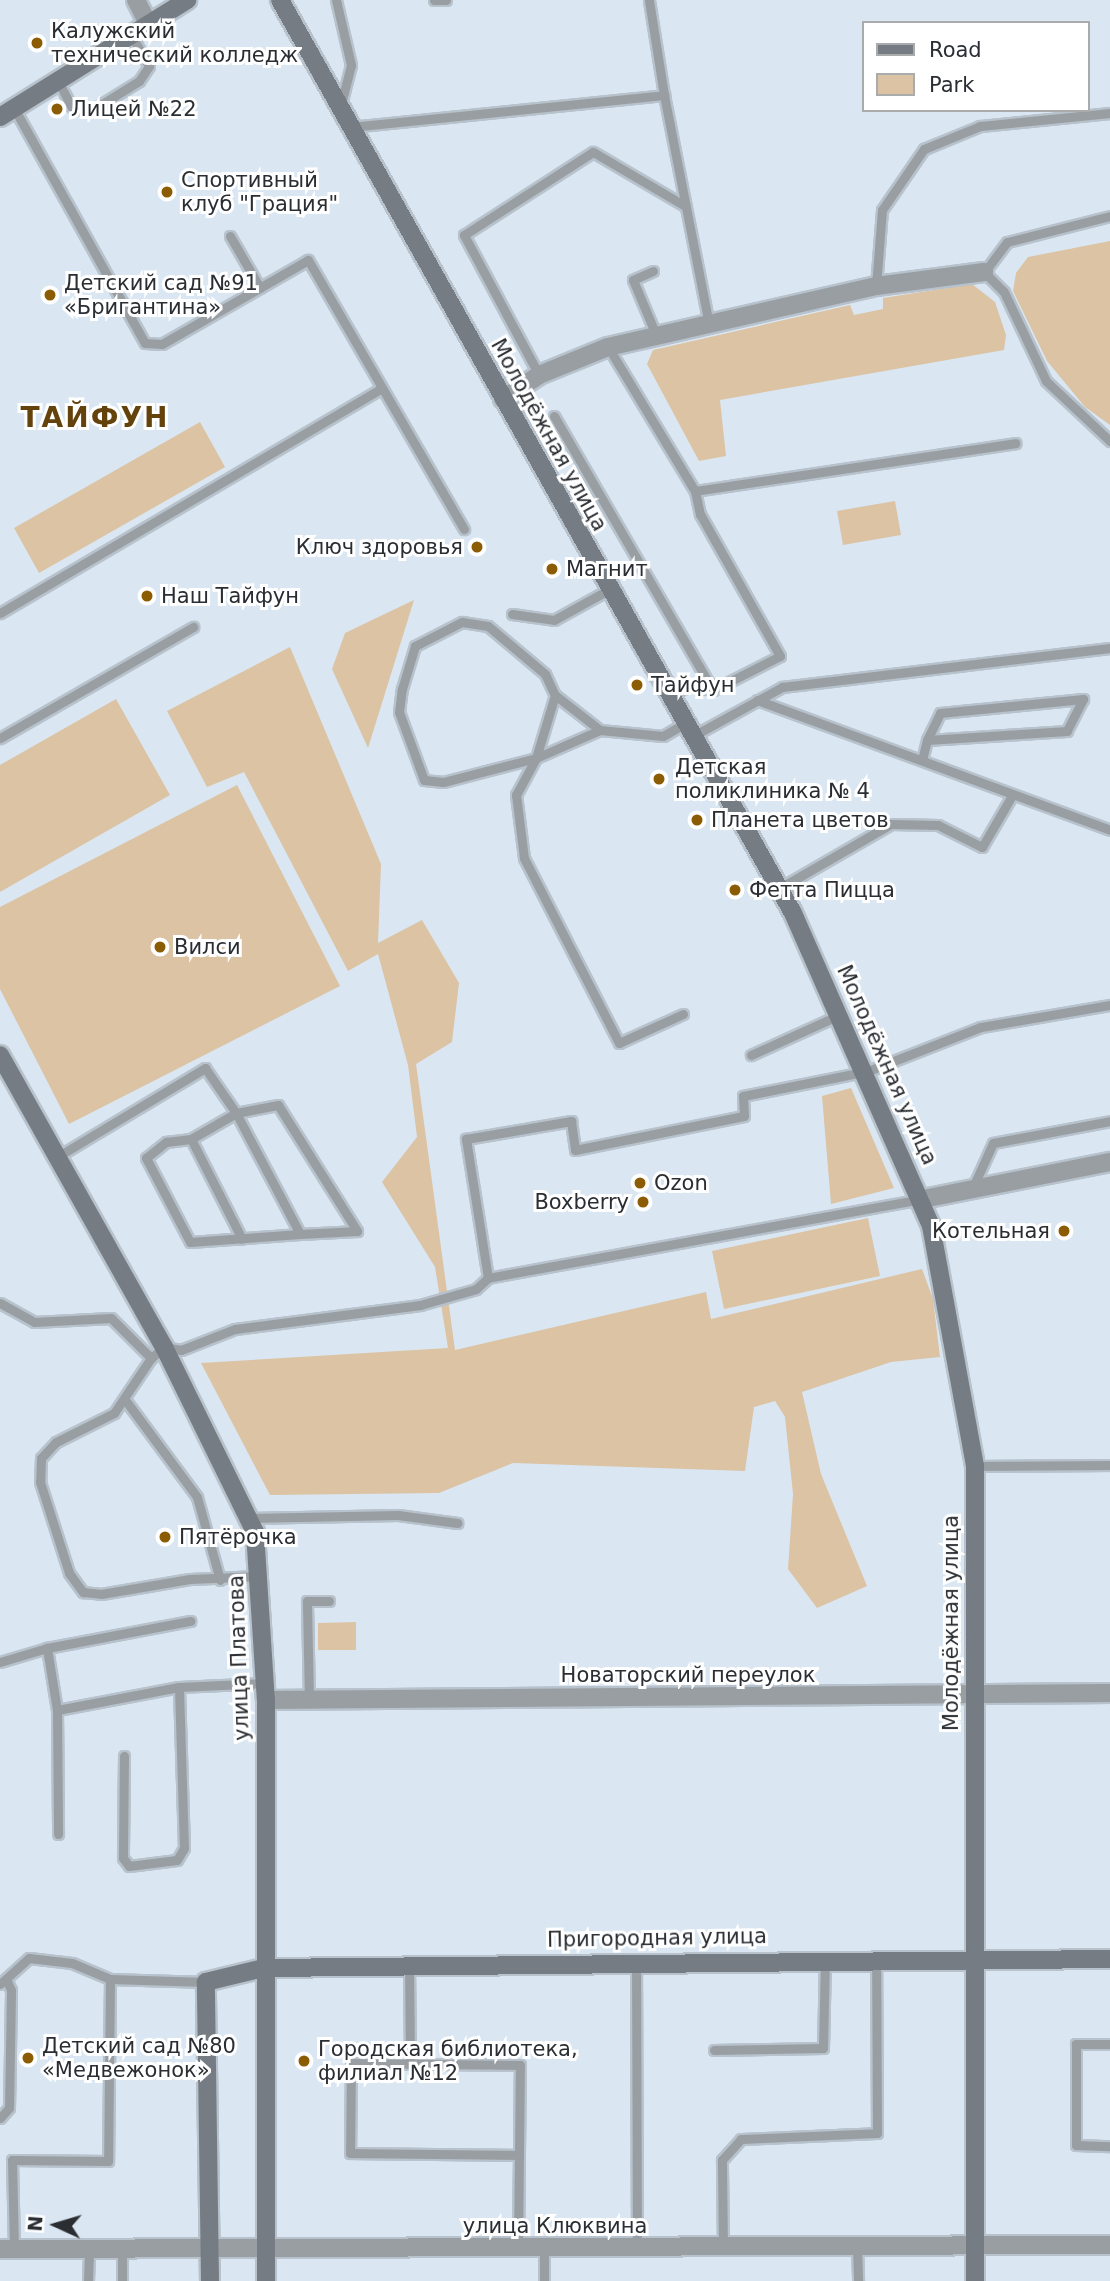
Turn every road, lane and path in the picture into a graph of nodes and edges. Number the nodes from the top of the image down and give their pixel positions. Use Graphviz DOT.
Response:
graph roads {
  1 [pos="136,0"];
  2 [pos="187,0"];
  3 [pos="280,0"];
  4 [pos="336,0"];
  5 [pos="434,0"];
  6 [pos="446,0"];
  7 [pos="649,0"];
  8 [pos="149,26"];
  9 [pos="133,38"];
  10 [pos="59,83"];
  11 [pos="664,95"];
  12 [pos="340,108"];
  13 [pos="7,112"];
  14 [pos="1110,113"];
  15 [pos="350,127"];
  16 [pos="685,206"];
  17 [pos="1110,216"];
  18 [pos="230,236"];
  19 [pos="653,271"];
  20 [pos="984,272"];
  21 [pos="876,286"];
  22 [pos="260,288"];
  23 [pos="709,324"];
  24 [pos="656,334"];
  25 [pos="608,347"];
  26 [pos="539,374"];
  27 [pos="382,388"];
  28 [pos="503,399"];
  29 [pos="555,416"];
  30 [pos="1110,440"];
  31 [pos="1015,443"];
  32 [pos="695,491"];
  33 [pos="464,528"];
  34 [pos="610,589"];
  35 [pos="0,613"];
  36 [pos="512,614"];
  37 [pos="193,627"];
  38 [pos="1110,648"];
  39 [pos="713,690"];
  40 [pos="555,695"];
  41 [pos="669,696"];
  42 [pos="757,700"];
  43 [pos="600,730"];
  44 [pos="688,730"];
  45 [pos="0,738"];
  46 [pos="927,740"];
  47 [pos="536,758"];
  48 [pos="922,760"];
  49 [pos="1013,794"];
  50 [pos="1110,831"];
  51 [pos="780,888"];
  52 [pos="1110,1005"];
  53 [pos="683,1014"];
  54 [pos="839,1015"];
  55 [pos="0,1055"];
  56 [pos="751,1055"];
  57 [pos="868,1071"];
  58 [pos="236,1113"];
  59 [pos="1110,1121"];
  60 [pos="191,1139"];
  61 [pos="57,1157"];
  62 [pos="1110,1162"];
  63 [pos="973,1187"];
  64 [pos="923,1199"];
  65 [pos="300,1234"];
  66 [pos="242,1239"];
  67 [pos="488,1278"];
  68 [pos="0,1303"];
  69 [pos="158,1353"];
  70 [pos="125,1402"];
  71 [pos="1110,1465"];
  72 [pos="975,1466"];
  73 [pos="250,1518"];
  74 [pos="457,1523"];
  75 [pos="260,1576"];
  76 [pos="220,1580"];
  77 [pos="329,1601"];
  78 [pos="190,1621"];
  79 [pos="47,1648"];
  80 [pos="0,1662"];
  81 [pos="179,1688"];
  82 [pos="266,1691"];
  83 [pos="1110,1693"];
  84 [pos="974,1696"];
  85 [pos="309,1700"];
  86 [pos="57,1710"];
  87 [pos="124,1755"];
  88 [pos="58,1834"];
  89 [pos="876,1958"];
  90 [pos="1110,1958"];
  91 [pos="825,1959"];
  92 [pos="972,1959"];
  93 [pos="636,1961"];
  94 [pos="409,1965"];
  95 [pos="264,1968"];
  96 [pos="110,1979"];
  97 [pos="3,1982"];
  98 [pos="206,1982"];
  99 [pos="1110,2044"];
  100 [pos="714,2050"];
  101 [pos="410,2064"];
  102 [pos="0,2118"];
  103 [pos="1110,2146"];
  104 [pos="519,2155"];
  105 [pos="1110,2245"];
  106 [pos="975,2247"];
  107 [pos="723,2248"];
  108 [pos="857,2248"];
  109 [pos="7,2249"];
  110 [pos="89,2249"];
  111 [pos="518,2249"];
  112 [pos="544,2249"];
  113 [pos="638,2249"];
  114 [pos="122,2250"];
  115 [pos="209,2250"];
  116 [pos="266,2250"];
  117 [pos="88,2281"];
  118 [pos="122,2281"];
  119 [pos="210,2281"];
  120 [pos="266,2281"];
  121 [pos="544,2281"];
  122 [pos="858,2281"];
  123 [pos="975,2281"];
  1 -- 8 [label="street"];
  2 -- 8 [label="street"];
  3 -- 12 [label="street, Молодёжная улица"];
  4 -- 12 [label="lane"];
  5 -- 6 [label="lane"];
  7 -- 11 [label="lane"];
  8 -- 9 [label="street"];
  9 -- 10 [label="street"];
  9 -- 10 [label="lane"];
  10 -- 13 [label="street"];
  11 -- 15 [label="lane"];
  11 -- 16 [label="lane"];
  12 -- 15 [label="street, Молодёжная улица"];
  13 -- 22 [label="lane"];
  14 -- 21 [label="lane"];
  15 -- 28 [label="street, Молодёжная улица"];
  16 -- 23 [label="lane"];
  16 -- 26 [label="lane"];
  17 -- 20 [label="lane"];
  18 -- 22 [label="lane"];
  19 -- 24 [label="lane"];
  20 -- 21 [label="street"];
  20 -- 30 [label="lane"];
  21 -- 23 [label="street"];
  22 -- 27 [label="lane"];
  23 -- 24 [label="street"];
  24 -- 25 [label="street"];
  25 -- 26 [label="street"];
  25 -- 32 [label="lane"];
  26 -- 28 [label="street"];
  27 -- 33 [label="lane"];
  27 -- 35 [label="lane"];
  28 -- 34 [label="street, Молодёжная улица"];
  29 -- 39 [label="lane"];
  31 -- 32 [label="lane"];
  32 -- 39 [label="lane"];
  34 -- 36 [label="lane"];
  34 -- 41 [label="street, Молодёжная улица"];
  37 -- 45 [label="lane"];
  38 -- 42 [label="lane"];
  39 -- 41 [label="lane"];
  40 -- 43 [label="lane"];
  40 -- 47 [label="lane"];
  40 -- 47 [label="lane"];
  41 -- 44 [label="street, Молодёжная улица"];
  42 -- 44 [label="lane"];
  42 -- 48 [label="lane"];
  43 -- 44 [label="lane"];
  43 -- 47 [label="lane"];
  44 -- 51 [label="street, Молодёжная улица"];
  46 -- 46 [label="lane"];
  46 -- 48 [label="lane"];
  47 -- 53 [label="lane"];
  48 -- 49 [label="lane"];
  49 -- 50 [label="lane"];
  49 -- 51 [label="lane"];
  51 -- 54 [label="street, Молодёжная улица"];
  52 -- 57 [label="lane"];
  54 -- 56 [label="lane"];
  54 -- 57 [label="street, Молодёжная улица"];
  55 -- 61 [label="street, улица Платова"];
  57 -- 64 [label="street, Молодёжная улица"];
  57 -- 67 [label="lane"];
  58 -- 60 [label="lane"];
  58 -- 61 [label="lane"];
  58 -- 65 [label="lane"];
  58 -- 65 [label="lane"];
  59 -- 63 [label="lane"];
  60 -- 66 [label="lane"];
  60 -- 66 [label="lane"];
  61 -- 69 [label="street, улица Платова"];
  62 -- 63 [label="street"];
  63 -- 64 [label="street"];
  64 -- 67 [label="lane"];
  64 -- 72 [label="street, Молодёжная улица"];
  65 -- 66 [label="lane"];
  67 -- 69 [label="lane"];
  68 -- 69 [label="lane"];
  69 -- 70 [label="lane"];
  69 -- 73 [label="street, улица Платова"];
  70 -- 76 [label="lane"];
  70 -- 76 [label="lane"];
  71 -- 72 [label="lane"];
  72 -- 84 [label="street, Молодёжная улица"];
  73 -- 74 [label="lane"];
  73 -- 75 [label="street, улица Платова"];
  75 -- 76 [label="lane"];
  75 -- 82 [label="street, улица Платова"];
  77 -- 85 [label="lane"];
  78 -- 79 [label="lane"];
  79 -- 80 [label="lane"];
  79 -- 86 [label="lane"];
  81 -- 82 [label="lane"];
  81 -- 86 [label="lane"];
  81 -- 87 [label="lane"];
  82 -- 85 [label="street, Новаторский переулок"];
  82 -- 95 [label="street, улица Платова"];
  83 -- 84 [label="street, Новаторский переулок"];
  84 -- 85 [label="street, Новаторский переулок"];
  84 -- 92 [label="street, Молодёжная улица"];
  86 -- 88 [label="lane"];
  89 -- 91 [label="street, Пригородная улица"];
  89 -- 92 [label="street, Пригородная улица"];
  89 -- 107 [label="lane"];
  90 -- 92 [label="street, Пригородная улица"];
  91 -- 93 [label="street, Пригородная улица"];
  91 -- 100 [label="lane"];
  92 -- 106 [label="street, Молодёжная улица"];
  93 -- 94 [label="street, Пригородная улица"];
  93 -- 113 [label="lane"];
  94 -- 95 [label="street, Пригородная улица"];
  94 -- 101 [label="lane"];
  95 -- 98 [label="street, Пригородная улица"];
  95 -- 116 [label="street, улица Платова"];
  96 -- 97 [label="lane"];
  96 -- 98 [label="lane"];
  96 -- 109 [label="lane"];
  97 -- 102 [label="lane"];
  98 -- 115 [label="street"];
  99 -- 103 [label="lane"];
  101 -- 104 [label="lane"];
  101 -- 104 [label="lane"];
  104 -- 111 [label="lane"];
  105 -- 106 [label="street, улица Клюквина"];
  106 -- 108 [label="street, улица Клюквина"];
  106 -- 123 [label="street, Молодёжная улица"];
  107 -- 108 [label="street, улица Клюквина"];
  107 -- 113 [label="street, улица Клюквина"];
  108 -- 122 [label="lane"];
  109 -- 110 [label="street, улица Клюквина"];
  110 -- 114 [label="street, улица Клюквина"];
  110 -- 117 [label="lane"];
  111 -- 112 [label="street, улица Клюквина"];
  111 -- 116 [label="street, улица Клюквина"];
  112 -- 113 [label="street, улица Клюквина"];
  112 -- 121 [label="lane"];
  114 -- 115 [label="street, улица Клюквина"];
  114 -- 118 [label="lane"];
  115 -- 116 [label="street, улица Клюквина"];
  115 -- 119 [label="street"];
  116 -- 120 [label="street, улица Платова"];
}
